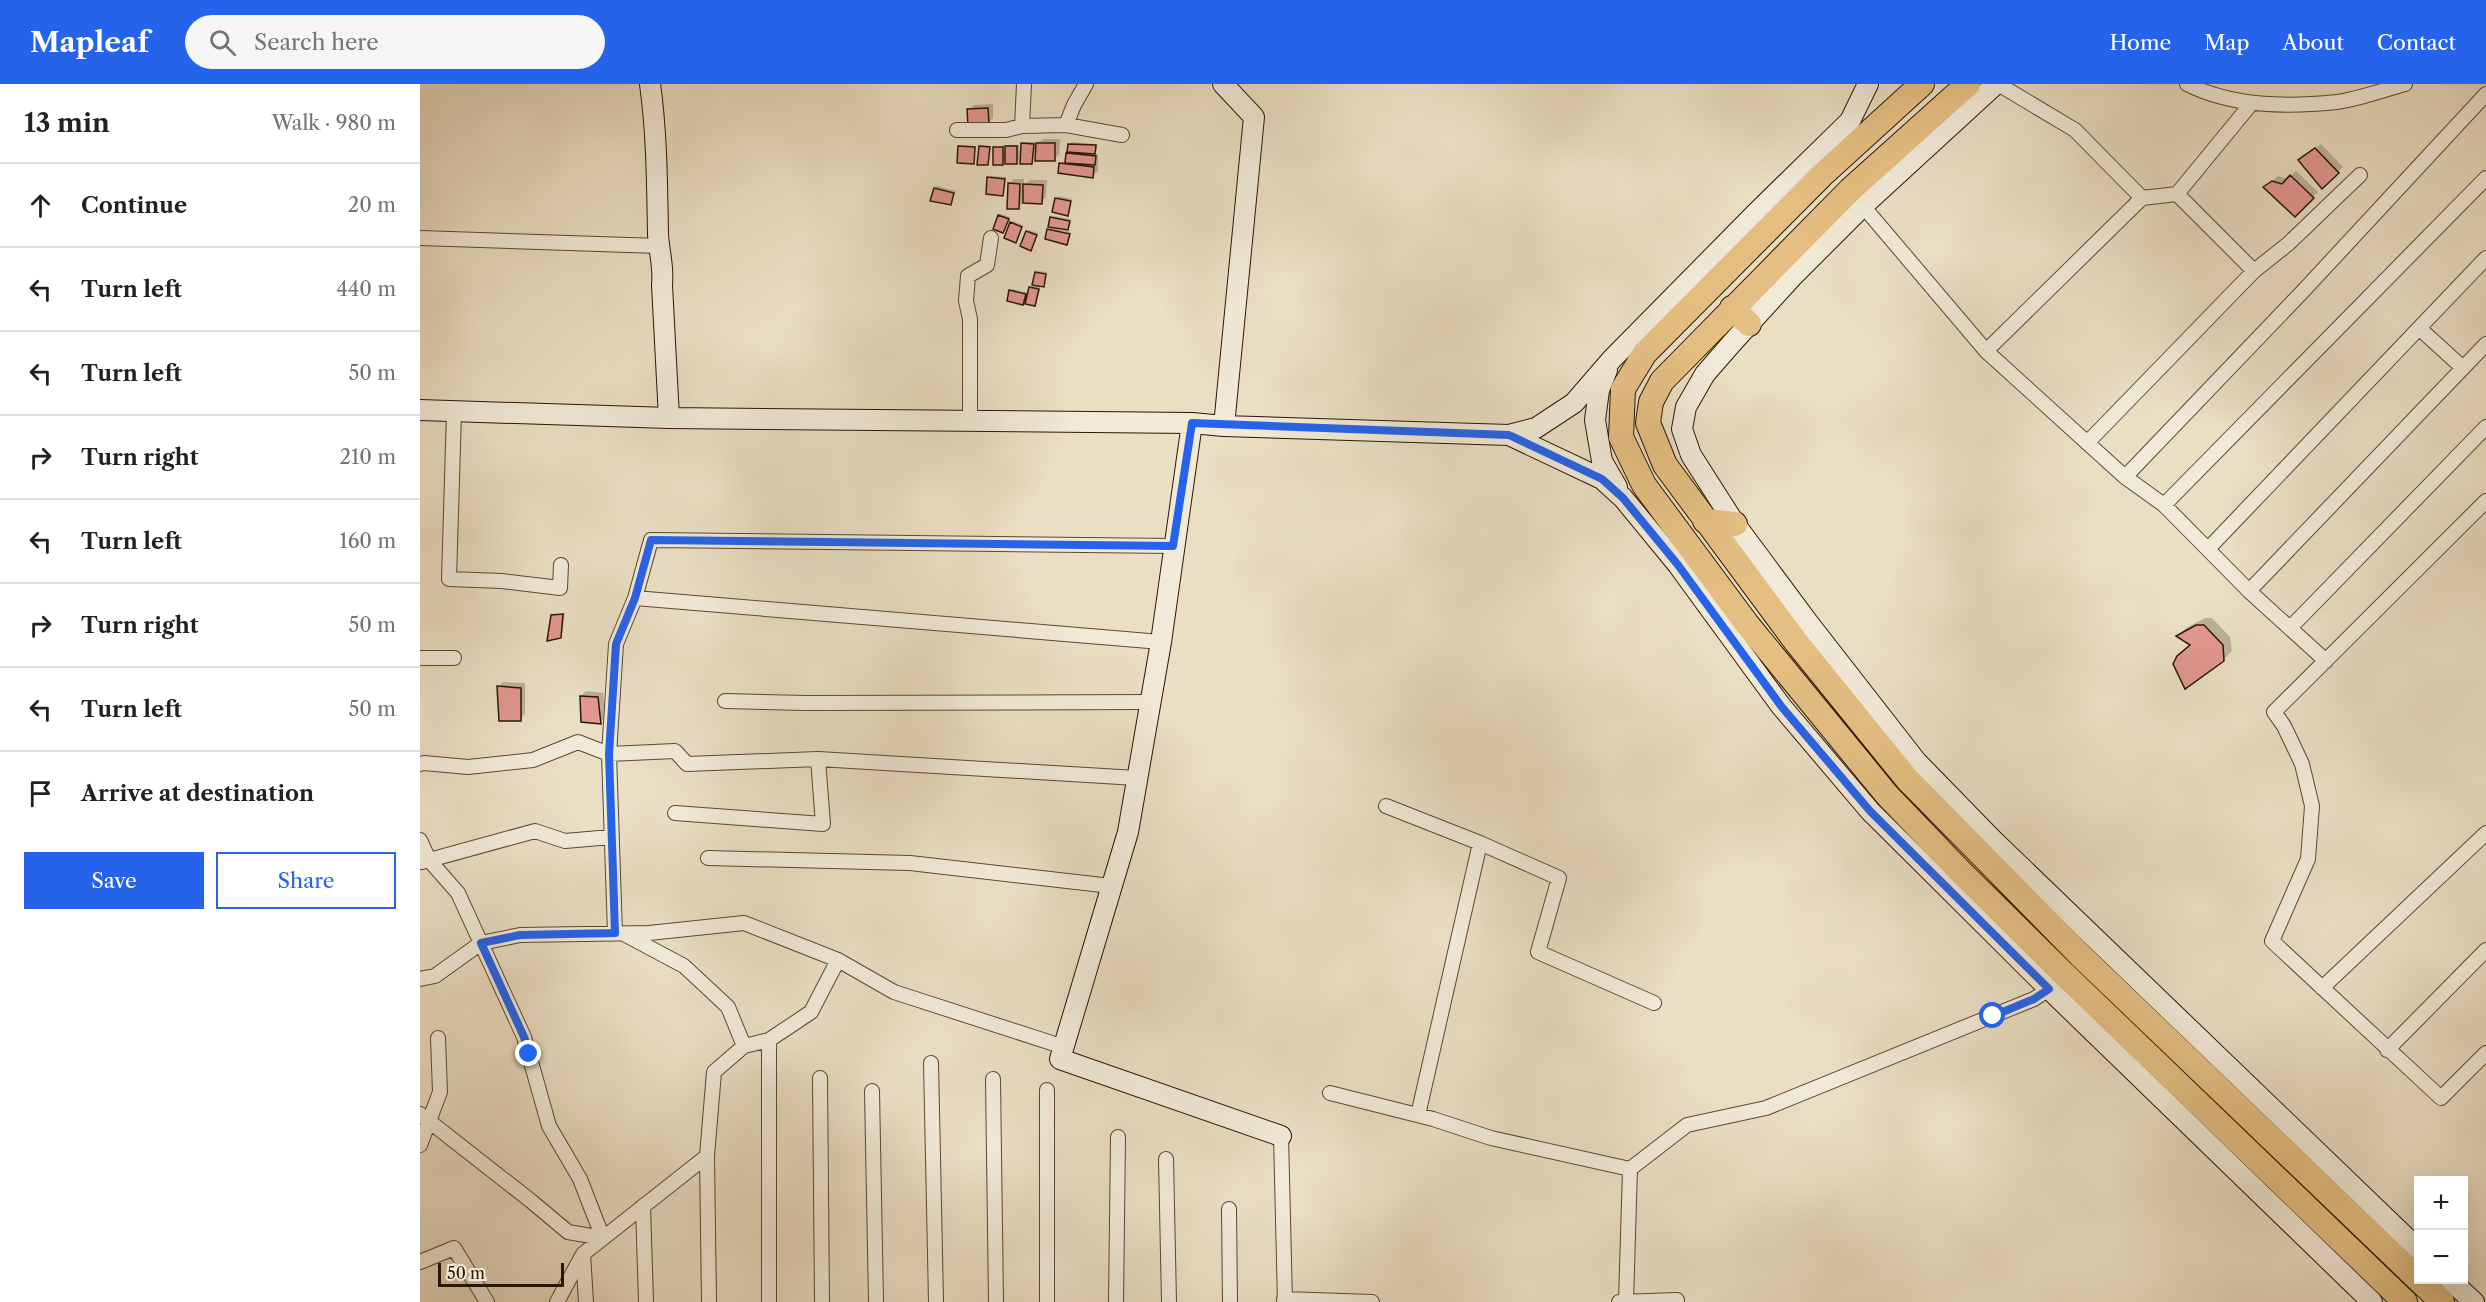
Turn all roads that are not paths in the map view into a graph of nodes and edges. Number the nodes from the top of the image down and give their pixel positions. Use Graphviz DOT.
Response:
graph roads {
  1 [pos="650,84"];
  2 [pos="1024,84"];
  3 [pos="1086,84"];
  4 [pos="1213,84"];
  5 [pos="1223,84"];
  6 [pos="1868,84"];
  7 [pos="1922,84"];
  8 [pos="1968,84"];
  9 [pos="1997,84"];
  10 [pos="2187,84"];
  11 [pos="2405,84"];
  12 [pos="2486,94"];
  13 [pos="2251,104"];
  14 [pos="1066,125"];
  15 [pos="1022,126"];
  16 [pos="957,129"];
  17 [pos="1122,135"];
  18 [pos="2360,176"];
  19 [pos="2486,178"];
  20 [pos="2177,194"];
  21 [pos="2142,198"];
  22 [pos="1863,206"];
  23 [pos="420,238"];
  24 [pos="992,238"];
  25 [pos="659,246"];
  26 [pos="2486,258"];
  27 [pos="2254,271"];
  28 [pos="1741,316"];
  29 [pos="2419,328"];
  30 [pos="2486,344"];
  31 [pos="1986,351"];
  32 [pos="1612,359"];
  33 [pos="2463,368"];
  34 [pos="420,411"];
  35 [pos="454,412"];
  36 [pos="669,418"];
  37 [pos="970,421"];
  38 [pos="1192,423"];
  39 [pos="1224,426"];
  40 [pos="2486,427"];
  41 [pos="1509,435"];
  42 [pos="2087,443"];
  43 [pos="2125,477"];
  44 [pos="1623,498"];
  45 [pos="2486,501"];
  46 [pos="2164,505"];
  47 [pos="1704,521"];
  48 [pos="1735,524"];
  49 [pos="1173,546"];
  50 [pos="2208,549"];
  51 [pos="561,565"];
  52 [pos="2249,591"];
  53 [pos="635,598"];
  54 [pos="2290,628"];
  55 [pos="1161,642"];
  56 [pos="420,658"];
  57 [pos="454,658"];
  58 [pos="2326,662"];
  59 [pos="725,701"];
  60 [pos="1150,702"];
  61 [pos="609,754"];
  62 [pos="818,759"];
  63 [pos="420,764"];
  64 [pos="1137,778"];
  65 [pos="1386,806"];
  66 [pos="675,813"];
  67 [pos="2486,833"];
  68 [pos="611,837"];
  69 [pos="420,840"];
  70 [pos="1480,843"];
  71 [pos="708,858"];
  72 [pos="424,861"];
  73 [pos="1112,886"];
  74 [pos="618,932"];
  75 [pos="481,943"];
  76 [pos="2486,950"];
  77 [pos="838,960"];
  78 [pos="420,979"];
  79 [pos="2322,988"];
  80 [pos="2049,989"];
  81 [pos="1654,1003"];
  82 [pos="438,1038"];
  83 [pos="769,1040"];
  84 [pos="744,1046"];
  85 [pos="1064,1047"];
  86 [pos="2387,1050"];
  87 [pos="2486,1053"];
  88 [pos="931,1064"];
  89 [pos="820,1078"];
  90 [pos="993,1079"];
  91 [pos="1047,1090"];
  92 [pos="872,1091"];
  93 [pos="1330,1093"];
  94 [pos="1418,1115"];
  95 [pos="425,1117"];
  96 [pos="1281,1136"];
  97 [pos="1118,1137"];
  98 [pos="420,1145"];
  99 [pos="707,1156"];
  100 [pos="1166,1159"];
  101 [pos="1630,1169"];
  102 [pos="643,1206"];
  103 [pos="1229,1209"];
  104 [pos="603,1238"];
  105 [pos="2414,1245"];
  106 [pos="583,1254"];
  107 [pos="420,1262"];
  108 [pos="2414,1274"];
  109 [pos="2424,1284"];
  110 [pos="2454,1284"];
  111 [pos="1284,1300"];
  112 [pos="1677,1300"];
  113 [pos="488,1302"];
  114 [pos="557,1302"];
  115 [pos="586,1302"];
  116 [pos="646,1302"];
  117 [pos="709,1302"];
  118 [pos="769,1302"];
  119 [pos="822,1302"];
  120 [pos="876,1302"];
  121 [pos="936,1302"];
  122 [pos="996,1302"];
  123 [pos="1047,1302"];
  124 [pos="1116,1302"];
  125 [pos="1168,1302"];
  126 [pos="1230,1302"];
  127 [pos="1366,1302"];
  128 [pos="1372,1302"];
  129 [pos="1619,1302"];
  130 [pos="1626,1302"];
  131 [pos="2372,1302"];
  132 [pos="2405,1302"];
  133 [pos="2442,1302"];
  134 [pos="2474,1302"];
  1 -- 25 [label="main road"];
  2 -- 15 [label="street"];
  3 -- 14 [label="street"];
  4 -- 5 [label="street"];
  5 -- 39 [label="main road"];
  6 -- 32 [label="main road"];
  7 -- 132 [label="highway"];
  8 -- 28 [label="highway"];
  9 -- 21 [label="street"];
  9 -- 22 [label="main road"];
  10 -- 13 [label="street"];
  11 -- 13 [label="street"];
  12 -- 43 [label="street"];
  13 -- 20 [label="street"];
  14 -- 15 [label="street"];
  14 -- 17 [label="street"];
  15 -- 16 [label="street"];
  18 -- 27 [label="street"];
  19 -- 46 [label="street"];
  20 -- 21 [label="street"];
  20 -- 27 [label="street"];
  21 -- 31 [label="street"];
  22 -- 28 [label="main road"];
  22 -- 31 [label="street"];
  23 -- 25 [label="street"];
  24 -- 37 [label="street"];
  25 -- 36 [label="main road"];
  26 -- 29 [label="street"];
  27 -- 42 [label="street"];
  28 -- 47 [label="highway"];
  28 -- 48 [label="main road"];
  29 -- 33 [label="street"];
  29 -- 50 [label="street"];
  30 -- 33 [label="street"];
  31 -- 42 [label="street"];
  32 -- 41 [label="main road"];
  32 -- 44 [label="main road"];
  33 -- 52 [label="street"];
  34 -- 35 [label="main road"];
  35 -- 36 [label="main road"];
  35 -- 51 [label="street"];
  36 -- 37 [label="main road"];
  37 -- 38 [label="main road"];
  38 -- 39 [label="main road"];
  38 -- 49 [label="main road"];
  39 -- 41 [label="main road"];
  40 -- 54 [label="street"];
  41 -- 44 [label="main road"];
  42 -- 43 [label="street"];
  43 -- 46 [label="street"];
  44 -- 80 [label="main road"];
  45 -- 58 [label="street"];
  46 -- 50 [label="street"];
  47 -- 48 [label="highway"];
  47 -- 108 [label="highway"];
  48 -- 105 [label="main road"];
  49 -- 53 [label="street"];
  49 -- 55 [label="main road"];
  50 -- 52 [label="street"];
  52 -- 54 [label="street"];
  53 -- 55 [label="street"];
  53 -- 61 [label="street"];
  54 -- 58 [label="street"];
  55 -- 60 [label="main road"];
  56 -- 57 [label="street"];
  58 -- 79 [label="street"];
  59 -- 60 [label="street"];
  60 -- 64 [label="main road"];
  61 -- 62 [label="street"];
  61 -- 63 [label="street"];
  61 -- 68 [label="street"];
  62 -- 64 [label="street"];
  62 -- 66 [label="street"];
  64 -- 73 [label="main road"];
  65 -- 70 [label="street"];
  67 -- 79 [label="street"];
  68 -- 72 [label="street"];
  68 -- 74 [label="street"];
  69 -- 72 [label="street"];
  70 -- 81 [label="street"];
  70 -- 94 [label="street"];
  71 -- 73 [label="street"];
  72 -- 75 [label="street"];
  73 -- 85 [label="main road"];
  74 -- 75 [label="street"];
  74 -- 77 [label="street"];
  74 -- 84 [label="street"];
  75 -- 78 [label="street"];
  75 -- 104 [label="street"];
  76 -- 86 [label="street"];
  77 -- 83 [label="street"];
  77 -- 85 [label="street"];
  79 -- 86 [label="street"];
  80 -- 101 [label="street"];
  80 -- 131 [label="main road"];
  82 -- 95 [label="street"];
  83 -- 84 [label="street"];
  83 -- 118 [label="street"];
  84 -- 99 [label="street"];
  85 -- 96 [label="main road"];
  86 -- 87 [label="street"];
  88 -- 121 [label="street"];
  89 -- 119 [label="street"];
  90 -- 122 [label="street"];
  91 -- 123 [label="street"];
  92 -- 120 [label="street"];
  93 -- 94 [label="street"];
  94 -- 101 [label="street"];
  95 -- 98 [label="street"];
  95 -- 104 [label="street"];
  96 -- 111 [label="street"];
  97 -- 124 [label="street"];
  99 -- 102 [label="street"];
  99 -- 117 [label="street"];
  100 -- 125 [label="street"];
  101 -- 130 [label="street"];
  102 -- 104 [label="street"];
  102 -- 116 [label="street"];
  103 -- 126 [label="street"];
  104 -- 106 [label="street"];
  106 -- 114 [label="street"];
  106 -- 115 [label="street"];
  107 -- 113 [label="street"];
  109 -- 133 [label="highway"];
  110 -- 134 [label="main road"];
  111 -- 127 [label="street"];
  112 -- 130 [label="street"];
  127 -- 128 [label="street"];
  129 -- 130 [label="street"];
}
